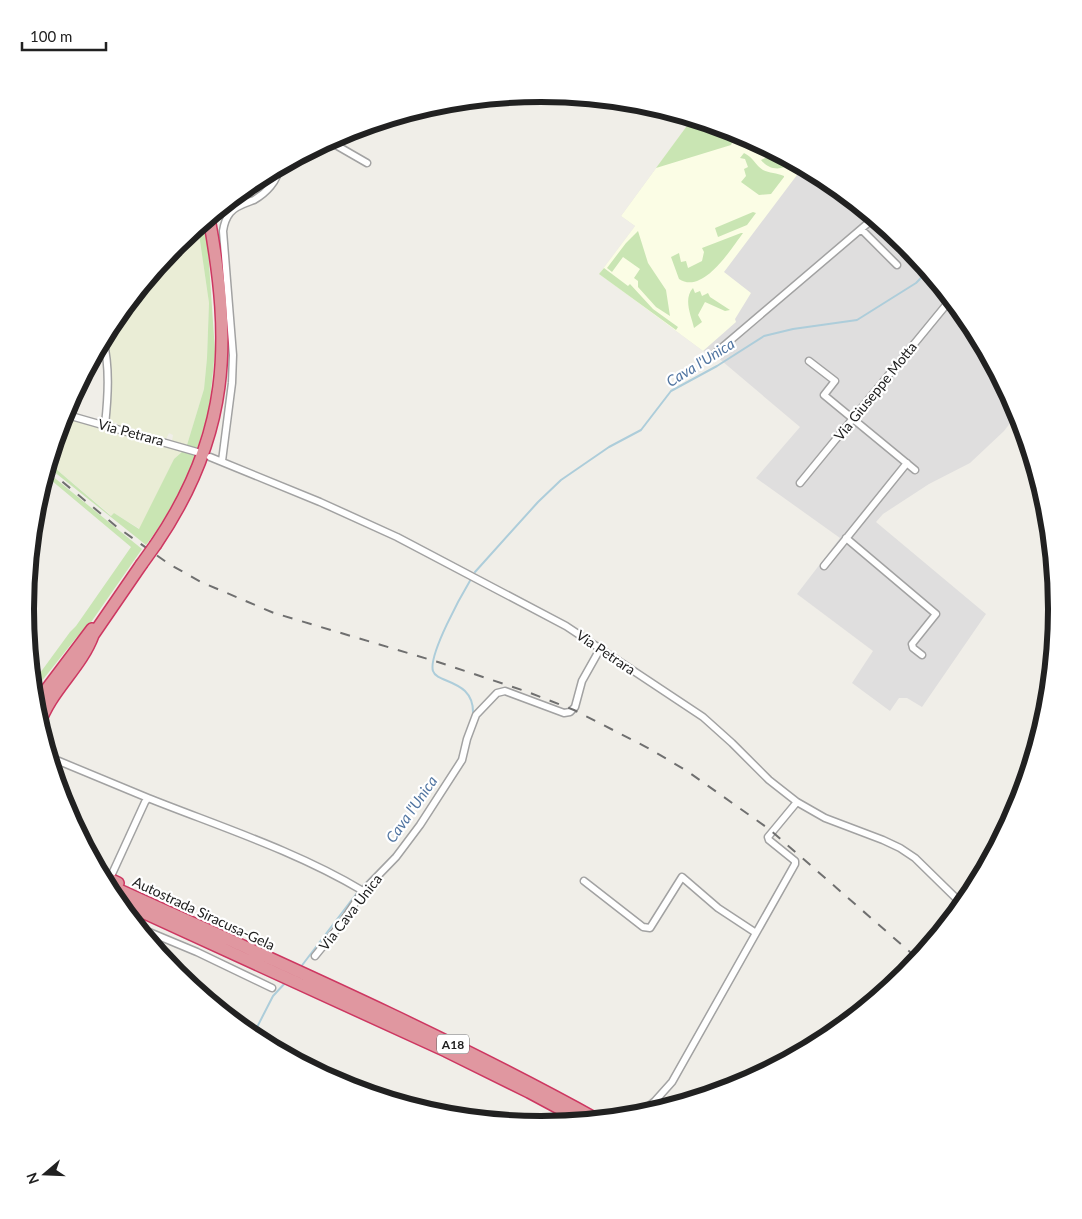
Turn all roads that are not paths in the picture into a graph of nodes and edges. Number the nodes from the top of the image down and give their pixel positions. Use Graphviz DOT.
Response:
graph roads {
  1 [pos="337,146"];
  2 [pos="367,163"];
  3 [pos="278,176"];
  4 [pos="869,223"];
  5 [pos="212,224"];
  6 [pos="210,225"];
  7 [pos="861,230"];
  8 [pos="213,241"];
  9 [pos="897,265"];
  10 [pos="946,306"];
  11 [pos="105,351"];
  12 [pos="712,356"];
  13 [pos="809,360"];
  14 [pos="72,416"];
  15 [pos="852,419"];
  16 [pos="105,425"];
  17 [pos="197,452"];
  18 [pos="210,457"];
  19 [pos="222,461"];
  20 [pos="907,463"];
  21 [pos="916,470"];
  22 [pos="800,483"];
  23 [pos="846,538"];
  24 [pos="824,566"];
  25 [pos="109,609"];
  26 [pos="93,635"];
  27 [pos="78,647"];
  28 [pos="600,649"];
  29 [pos="922,655"];
  30 [pos="40,690"];
  31 [pos="41,696"];
  32 [pos="42,704"];
  33 [pos="44,713"];
  34 [pos="57,760"];
  35 [pos="148,798"];
  36 [pos="798,802"];
  37 [pos="108,872"];
  38 [pos="111,877"];
  39 [pos="584,880"];
  40 [pos="118,890"];
  41 [pos="363,891"];
  42 [pos="957,899"];
  43 [pos="130,906"];
  44 [pos="132,908"];
  45 [pos="139,910"];
  46 [pos="196,926"];
  47 [pos="151,933"];
  48 [pos="756,934"];
  49 [pos="315,956"];
  50 [pos="286,972"];
  51 [pos="300,978"];
  52 [pos="272,988"];
  53 [pos="651,1104"];
  54 [pos="588,1114"];
  55 [pos="574,1116"];
  1 -- 2 [label="street"];
  3 -- 19 [label="street"];
  4 -- 7 [label="street"];
  5 -- 8 [label="highway"];
  6 -- 8 [label="highway"];
  7 -- 9 [label="street"];
  7 -- 12 [label="street"];
  8 -- 25 [label="highway, bridge"];
  10 -- 15 [label="street, Via Giuseppe Motta"];
  11 -- 16 [label="street"];
  13 -- 15 [label="street"];
  14 -- 16 [label="street, Via Petrara"];
  15 -- 20 [label="street"];
  15 -- 22 [label="street, Via Giuseppe Motta"];
  16 -- 17 [label="street, Via Petrara"];
  18 -- 19 [label="street, Via Petrara"];
  19 -- 28 [label="street, Via Petrara"];
  20 -- 21 [label="street"];
  20 -- 23 [label="street"];
  23 -- 24 [label="street"];
  23 -- 29 [label="street"];
  25 -- 26 [label="highway"];
  25 -- 27 [label="highway"];
  26 -- 32 [label="highway"];
  26 -- 33 [label="highway"];
  27 -- 30 [label="highway"];
  27 -- 31 [label="highway"];
  28 -- 36 [label="street, Via Petrara"];
  28 -- 41 [label="street, Via Cava Unica"];
  34 -- 35 [label="street"];
  35 -- 37 [label="street"];
  35 -- 41 [label="street"];
  36 -- 42 [label="street, Via Petrara"];
  36 -- 48 [label="street"];
  38 -- 46 [label="highway"];
  39 -- 48 [label="street"];
  40 -- 46 [label="highway, Autostrada Siracusa-Gela"];
  41 -- 49 [label="street, Via Cava Unica"];
  43 -- 45 [label="highway, Autostrada Siracusa-Gela"];
  44 -- 45 [label="highway"];
  45 -- 50 [label="highway, Autostrada Siracusa-Gela"];
  46 -- 50 [label="highway, Autostrada Siracusa-Gela"];
  47 -- 52 [label="street"];
  48 -- 53 [label="street"];
  50 -- 51 [label="highway"];
  51 -- 54 [label="highway, A18"];
  51 -- 55 [label="highway, A18"];
}
